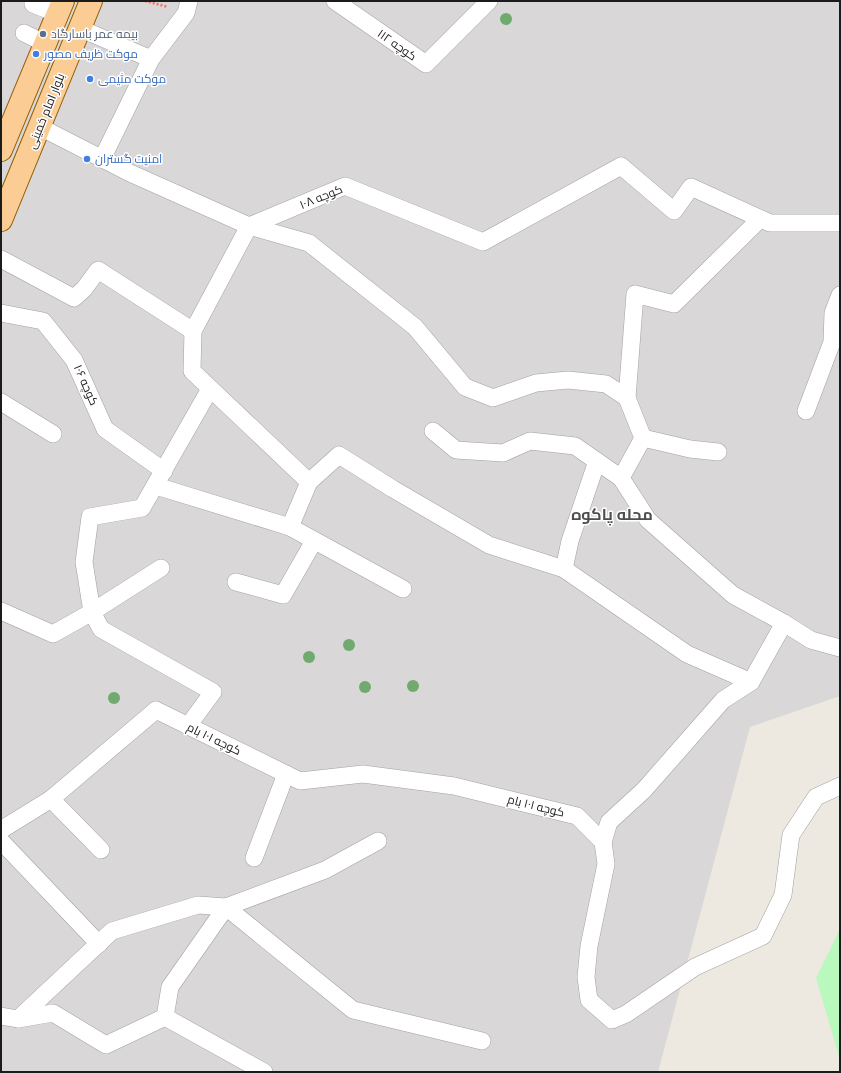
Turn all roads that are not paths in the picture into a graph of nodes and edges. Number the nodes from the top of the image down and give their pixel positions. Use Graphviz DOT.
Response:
graph roads {
  1 [pos="91,1"];
  2 [pos="335,1"];
  3 [pos="489,1"];
  4 [pos="33,4"];
  5 [pos="61,7"];
  6 [pos="187,7"];
  7 [pos="80,28"];
  8 [pos="24,33"];
  9 [pos="46,44"];
  10 [pos="151,59"];
  11 [pos="31,79"];
  12 [pos="55,88"];
  13 [pos="40,127"];
  14 [pos="3,141"];
  15 [pos="102,159"];
  16 [pos="760,219"];
  17 [pos="1,220"];
  18 [pos="840,223"];
  19 [pos="249,226"];
  20 [pos="1,259"];
  21 [pos="840,295"];
  22 [pos="1,313"];
  23 [pos="193,331"];
  24 [pos="210,389"];
  25 [pos="627,398"];
  26 [pos="1,402"];
  27 [pos="806,411"];
  28 [pos="433,431"];
  29 [pos="53,434"];
  30 [pos="643,438"];
  31 [pos="718,452"];
  32 [pos="597,461"];
  33 [pos="164,471"];
  34 [pos="621,478"];
  35 [pos="309,482"];
  36 [pos="156,486"];
  37 [pos="290,527"];
  38 [pos="314,540"];
  39 [pos="161,568"];
  40 [pos="564,569"];
  41 [pos="236,582"];
  42 [pos="403,589"];
  43 [pos="1,611"];
  44 [pos="92,612"];
  45 [pos="784,623"];
  46 [pos="840,648"];
  47 [pos="751,682"];
  48 [pos="188,726"];
  49 [pos="286,774"];
  50 [pos="840,786"];
  51 [pos="51,799"];
  52 [pos="1,830"];
  53 [pos="1,840"];
  54 [pos="378,841"];
  55 [pos="603,842"];
  56 [pos="101,850"];
  57 [pos="254,858"];
  58 [pos="226,907"];
  59 [pos="99,944"];
  60 [pos="1,1016"];
  61 [pos="165,1017"];
  62 [pos="18,1019"];
  63 [pos="482,1041"];
  64 [pos="264,1072"];
  1 -- 7 [label="main road, بلوار امام خمینی"];
  2 -- 3 [label="street, کوچه ۱۱۲"];
  4 -- 5 [label="street"];
  5 -- 9 [label="main road"];
  6 -- 10 [label="street"];
  7 -- 10 [label="street"];
  7 -- 12 [label="main road, بلوار امام خمینی"];
  8 -- 9 [label="street"];
  9 -- 11 [label="main road"];
  10 -- 15 [label="street"];
  11 -- 12 [label="main road"];
  11 -- 14 [label="main road"];
  12 -- 13 [label="main road, بلوار امام خمینی"];
  13 -- 15 [label="street"];
  13 -- 17 [label="main road, بلوار امام خمینی"];
  15 -- 19 [label="street"];
  16 -- 18 [label="street"];
  16 -- 19 [label="street, کوچه ۱۰۸"];
  16 -- 25 [label="street"];
  19 -- 23 [label="street"];
  19 -- 25 [label="street"];
  20 -- 23 [label="street"];
  21 -- 27 [label="street"];
  22 -- 33 [label="street, کوچه ۱۰۶"];
  23 -- 24 [label="street"];
  24 -- 33 [label="street"];
  24 -- 35 [label="street"];
  25 -- 30 [label="street"];
  26 -- 29 [label="street"];
  28 -- 32 [label="street"];
  30 -- 31 [label="street"];
  30 -- 34 [label="street"];
  32 -- 34 [label="street"];
  32 -- 40 [label="street"];
  33 -- 36 [label="street"];
  34 -- 45 [label="street"];
  35 -- 37 [label="street"];
  35 -- 40 [label="street"];
  36 -- 37 [label="street"];
  36 -- 44 [label="street"];
  37 -- 38 [label="street"];
  38 -- 41 [label="street"];
  38 -- 42 [label="street"];
  39 -- 44 [label="street"];
  40 -- 47 [label="street"];
  43 -- 44 [label="street"];
  44 -- 48 [label="street"];
  45 -- 46 [label="street"];
  45 -- 47 [label="street"];
  47 -- 55 [label="street"];
  48 -- 49 [label="street, کوچه ۱۰۱ بام"];
  48 -- 51 [label="street, کوچه ۱۰۱ بام"];
  49 -- 55 [label="street, کوچه ۱۰۱ بام"];
  49 -- 57 [label="street"];
  50 -- 55 [label="street"];
  51 -- 52 [label="street, کوچه ۱۰۱ بام"];
  51 -- 56 [label="street"];
  53 -- 59 [label="street"];
  54 -- 58 [label="street"];
  58 -- 59 [label="street"];
  58 -- 61 [label="street"];
  58 -- 63 [label="street"];
  59 -- 62 [label="street"];
  60 -- 62 [label="street"];
  61 -- 62 [label="street"];
  61 -- 64 [label="street"];
}
